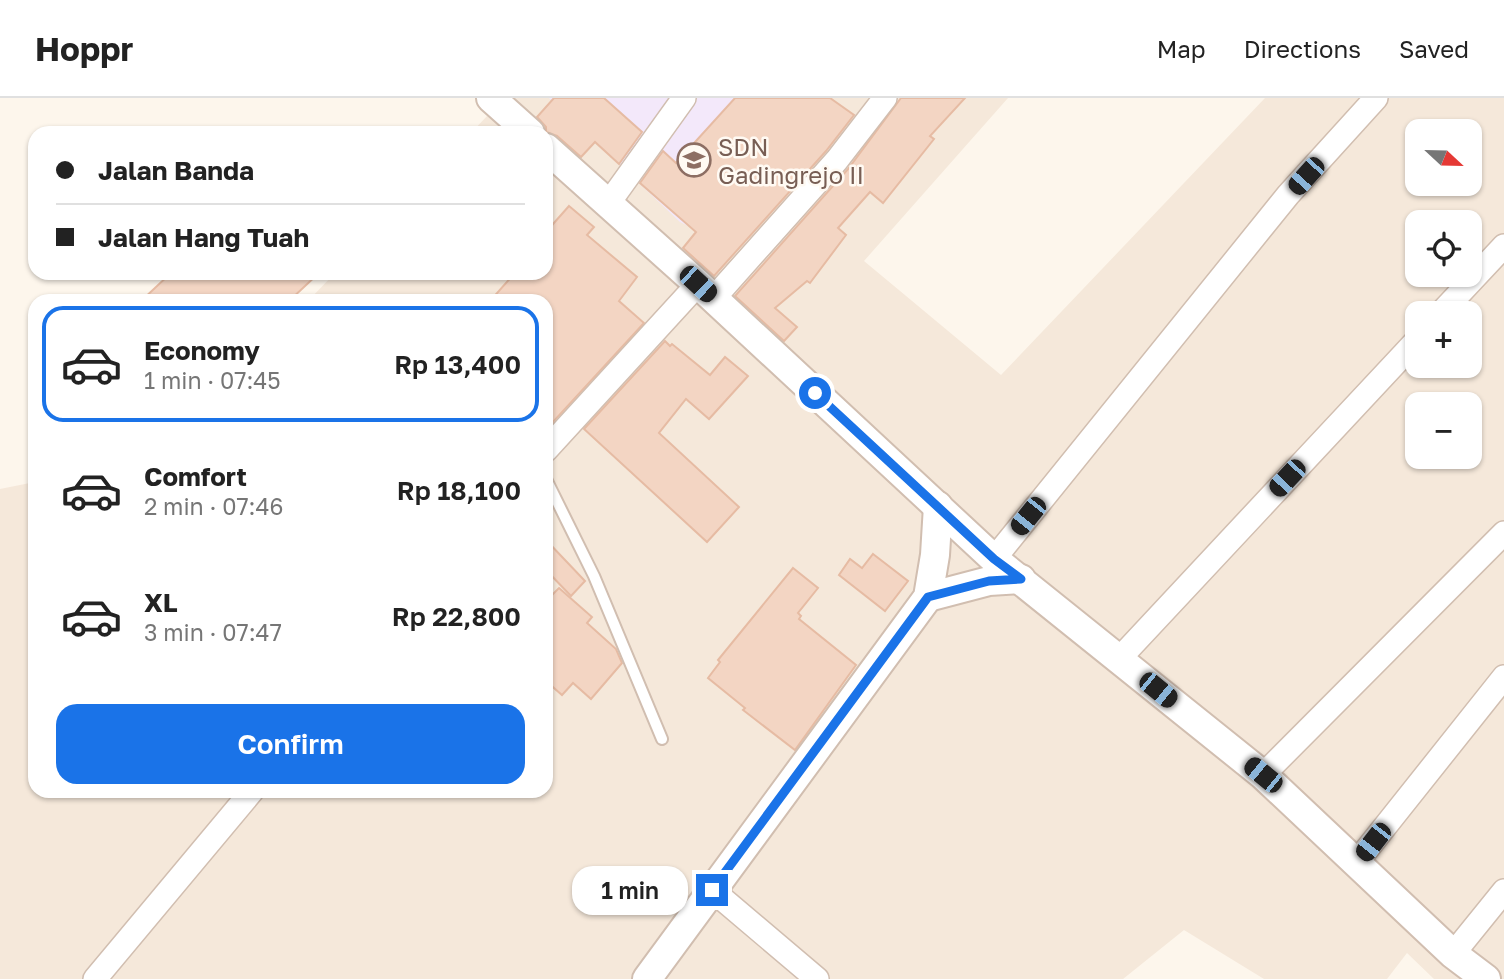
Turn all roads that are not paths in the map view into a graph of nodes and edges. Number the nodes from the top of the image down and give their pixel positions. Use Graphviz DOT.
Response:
graph roads {
  1 [pos="491,98"];
  2 [pos="684,98"];
  3 [pos="885,98"];
  4 [pos="1376,98"];
  5 [pos="522,126"];
  6 [pos="553,154"];
  7 [pos="608,204"];
  8 [pos="1504,246"];
  9 [pos="705,291"];
  10 [pos="1452,301"];
  11 [pos="1405,352"];
  12 [pos="553,443"];
  13 [pos="553,493"];
  14 [pos="938,506"];
  15 [pos="1504,533"];
  16 [pos="994,559"];
  17 [pos="1021,579"];
  18 [pos="928,597"];
  19 [pos="1120,658"];
  20 [pos="1504,677"];
  21 [pos="662,739"];
  22 [pos="1263,775"];
  23 [pos="247,798"];
  24 [pos="1356,863"];
  25 [pos="712,890"];
  26 [pos="1504,891"];
  27 [pos="1453,954"];
  28 [pos="95,979"];
  29 [pos="648,979"];
  30 [pos="817,979"];
  31 [pos="1486,979"];
  1 -- 5 [label="street"];
  2 -- 7 [label="street"];
  3 -- 9 [label="street"];
  4 -- 16 [label="street"];
  6 -- 7 [label="street"];
  7 -- 9 [label="street"];
  8 -- 10 [label="street"];
  9 -- 12 [label="street"];
  9 -- 14 [label="street"];
  11 -- 19 [label="street"];
  13 -- 21 [label="lane"];
  14 -- 16 [label="street"];
  14 -- 18 [label="street"];
  15 -- 22 [label="street"];
  16 -- 17 [label="street"];
  17 -- 18 [label="street"];
  17 -- 19 [label="street"];
  18 -- 25 [label="street"];
  19 -- 22 [label="street"];
  20 -- 24 [label="street"];
  22 -- 24 [label="street"];
  23 -- 28 [label="street"];
  24 -- 27 [label="street"];
  25 -- 29 [label="street"];
  25 -- 30 [label="street"];
  26 -- 27 [label="street"];
  27 -- 31 [label="street"];
}
